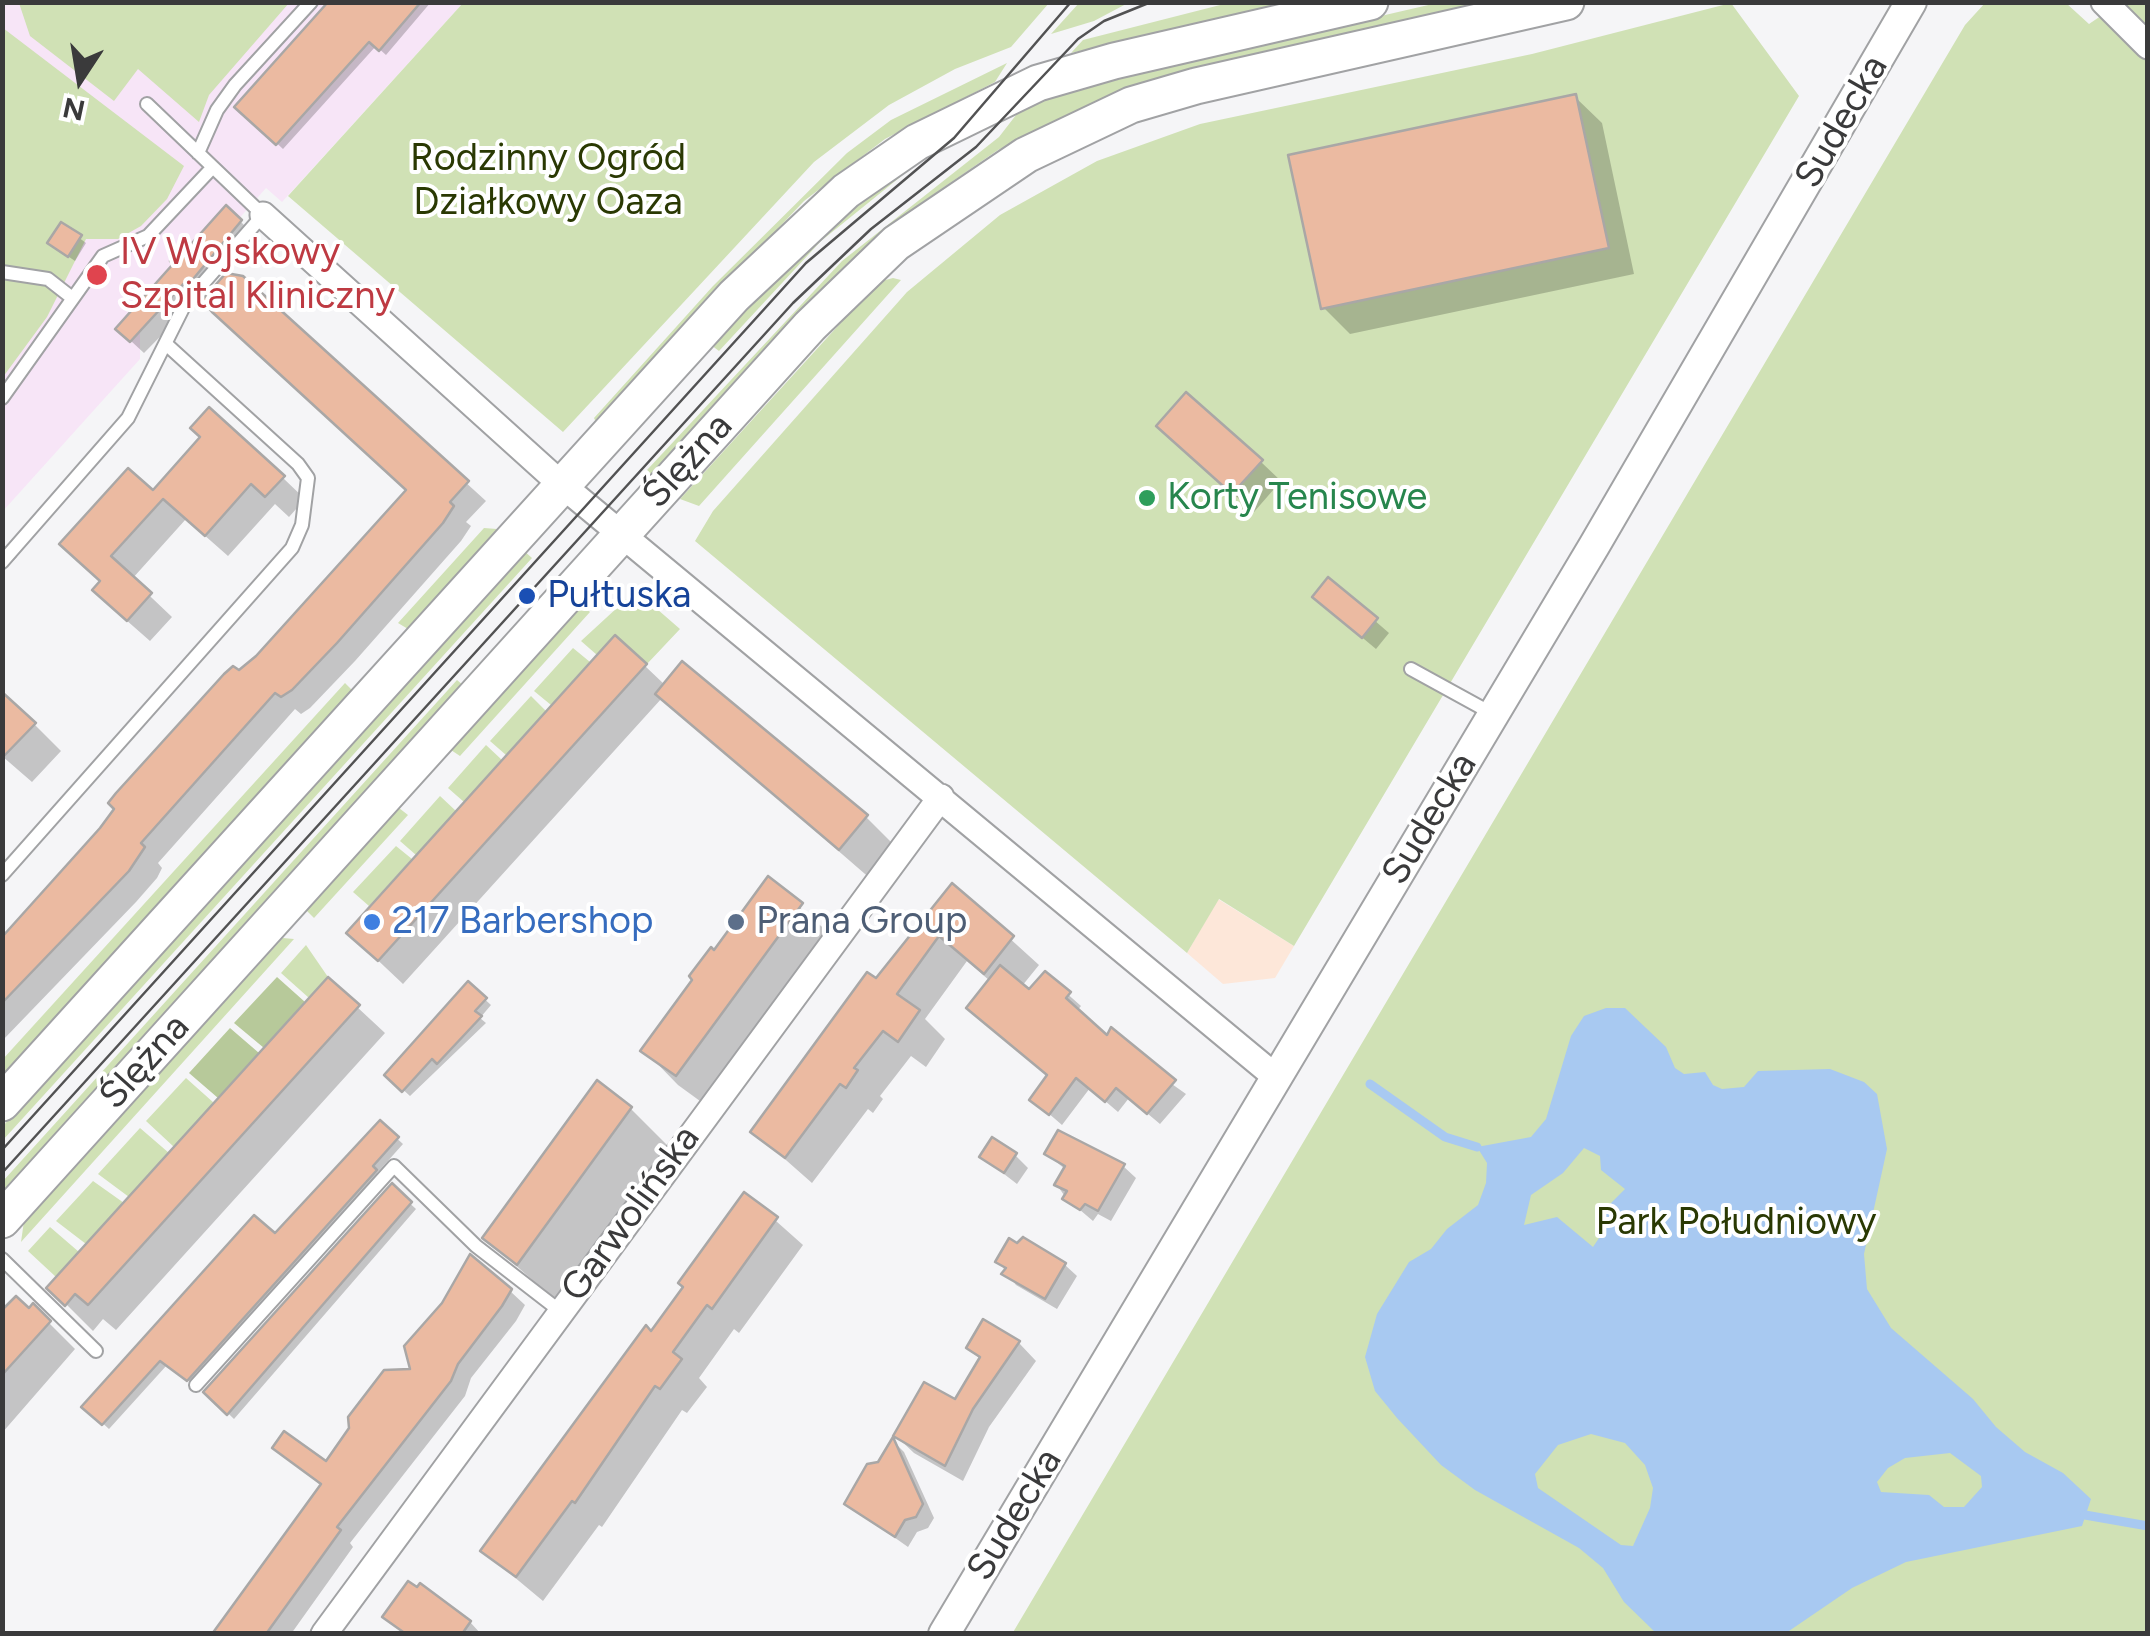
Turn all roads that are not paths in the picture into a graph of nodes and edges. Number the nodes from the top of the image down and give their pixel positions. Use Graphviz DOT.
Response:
graph roads {
  1 [pos="311,2"];
  2 [pos="1370,2"];
  3 [pos="1566,2"];
  4 [pos="1878,2"];
  5 [pos="1911,2"];
  6 [pos="2104,2"];
  7 [pos="1889,40"];
  8 [pos="2148,46"];
  9 [pos="147,104"];
  10 [pos="198,154"];
  11 [pos="212,168"];
  12 [pos="263,216"];
  13 [pos="2,272"];
  14 [pos="71,297"];
  15 [pos="166,344"];
  16 [pos="2,398"];
  17 [pos="562,484"];
  18 [pos="623,533"];
  19 [pos="2,562"];
  20 [pos="1411,669"];
  21 [pos="1492,714"];
  22 [pos="941,797"];
  23 [pos="2,875"];
  24 [pos="1277,1078"];
  25 [pos="2,1103"];
  26 [pos="2,1220"];
  27 [pos="2,1259"];
  28 [pos="560,1311"];
  29 [pos="96,1352"];
  30 [pos="196,1385"];
  31 [pos="324,1634"];
  32 [pos="944,1634"];
  1 -- 10 [label="lane"];
  2 -- 17 [label="main road, Ślężna"];
  3 -- 18 [label="main road, Ślężna"];
  4 -- 7 [label="street"];
  5 -- 7 [label="street, Sudecka"];
  6 -- 8 [label="street"];
  7 -- 21 [label="street, Sudecka"];
  9 -- 10 [label="lane"];
  10 -- 11 [label="lane"];
  11 -- 12 [label="lane"];
  11 -- 14 [label="lane"];
  12 -- 15 [label="lane"];
  12 -- 17 [label="street"];
  13 -- 14 [label="lane"];
  14 -- 16 [label="lane"];
  15 -- 19 [label="lane"];
  15 -- 23 [label="lane"];
  17 -- 18 [label="street"];
  17 -- 25 [label="main road, Ślężna"];
  18 -- 22 [label="street"];
  18 -- 26 [label="main road, Ślężna"];
  20 -- 21 [label="lane"];
  21 -- 24 [label="street, Sudecka"];
  22 -- 24 [label="street"];
  22 -- 28 [label="street, Garwolińska"];
  24 -- 32 [label="street, Sudecka"];
  27 -- 29 [label="lane"];
  28 -- 30 [label="lane"];
  28 -- 31 [label="street, Garwolińska"];
}
